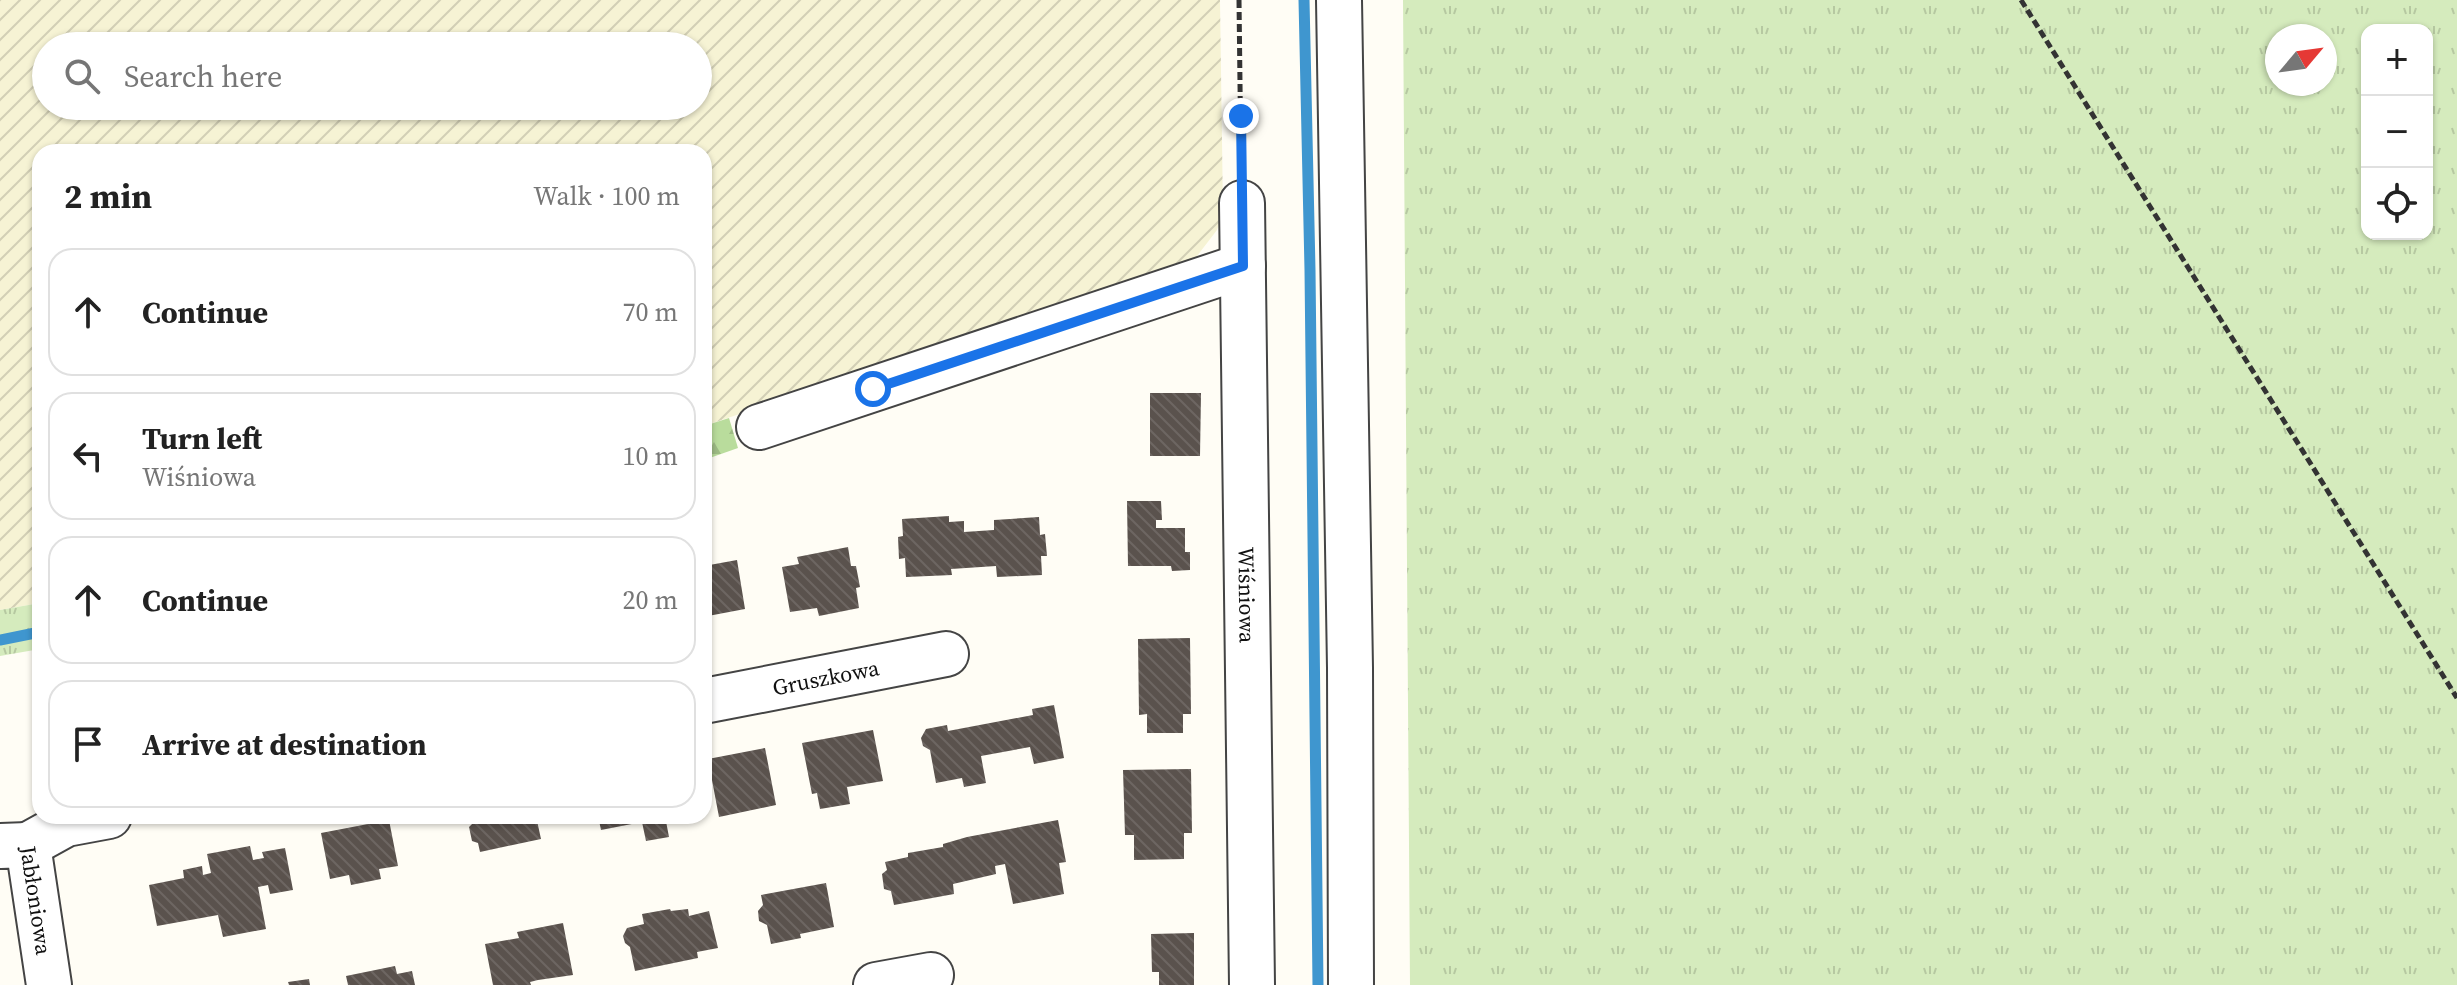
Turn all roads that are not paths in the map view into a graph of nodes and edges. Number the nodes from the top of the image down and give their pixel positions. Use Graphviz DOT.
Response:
graph roads {
  1 [pos="1339,0"];
  2 [pos="1242,203"];
  3 [pos="1243,266"];
  4 [pos="759,427"];
  5 [pos="946,654"];
  6 [pos="712,699"];
  7 [pos="66,824"];
  8 [pos="14,846"];
  9 [pos="931,975"];
  10 [pos="49,985"];
  11 [pos="876,985"];
  12 [pos="1252,985"];
  13 [pos="1351,985"];
  1 -- 13 [label="street"];
  2 -- 3 [label="street, Wiśniowa"];
  3 -- 4 [label="street"];
  3 -- 12 [label="street, Wiśniowa"];
  5 -- 6 [label="street, Gruszkowa"];
  7 -- 8 [label="street"];
  8 -- 10 [label="street, Jabłoniowa"];
  9 -- 11 [label="street"];
}
